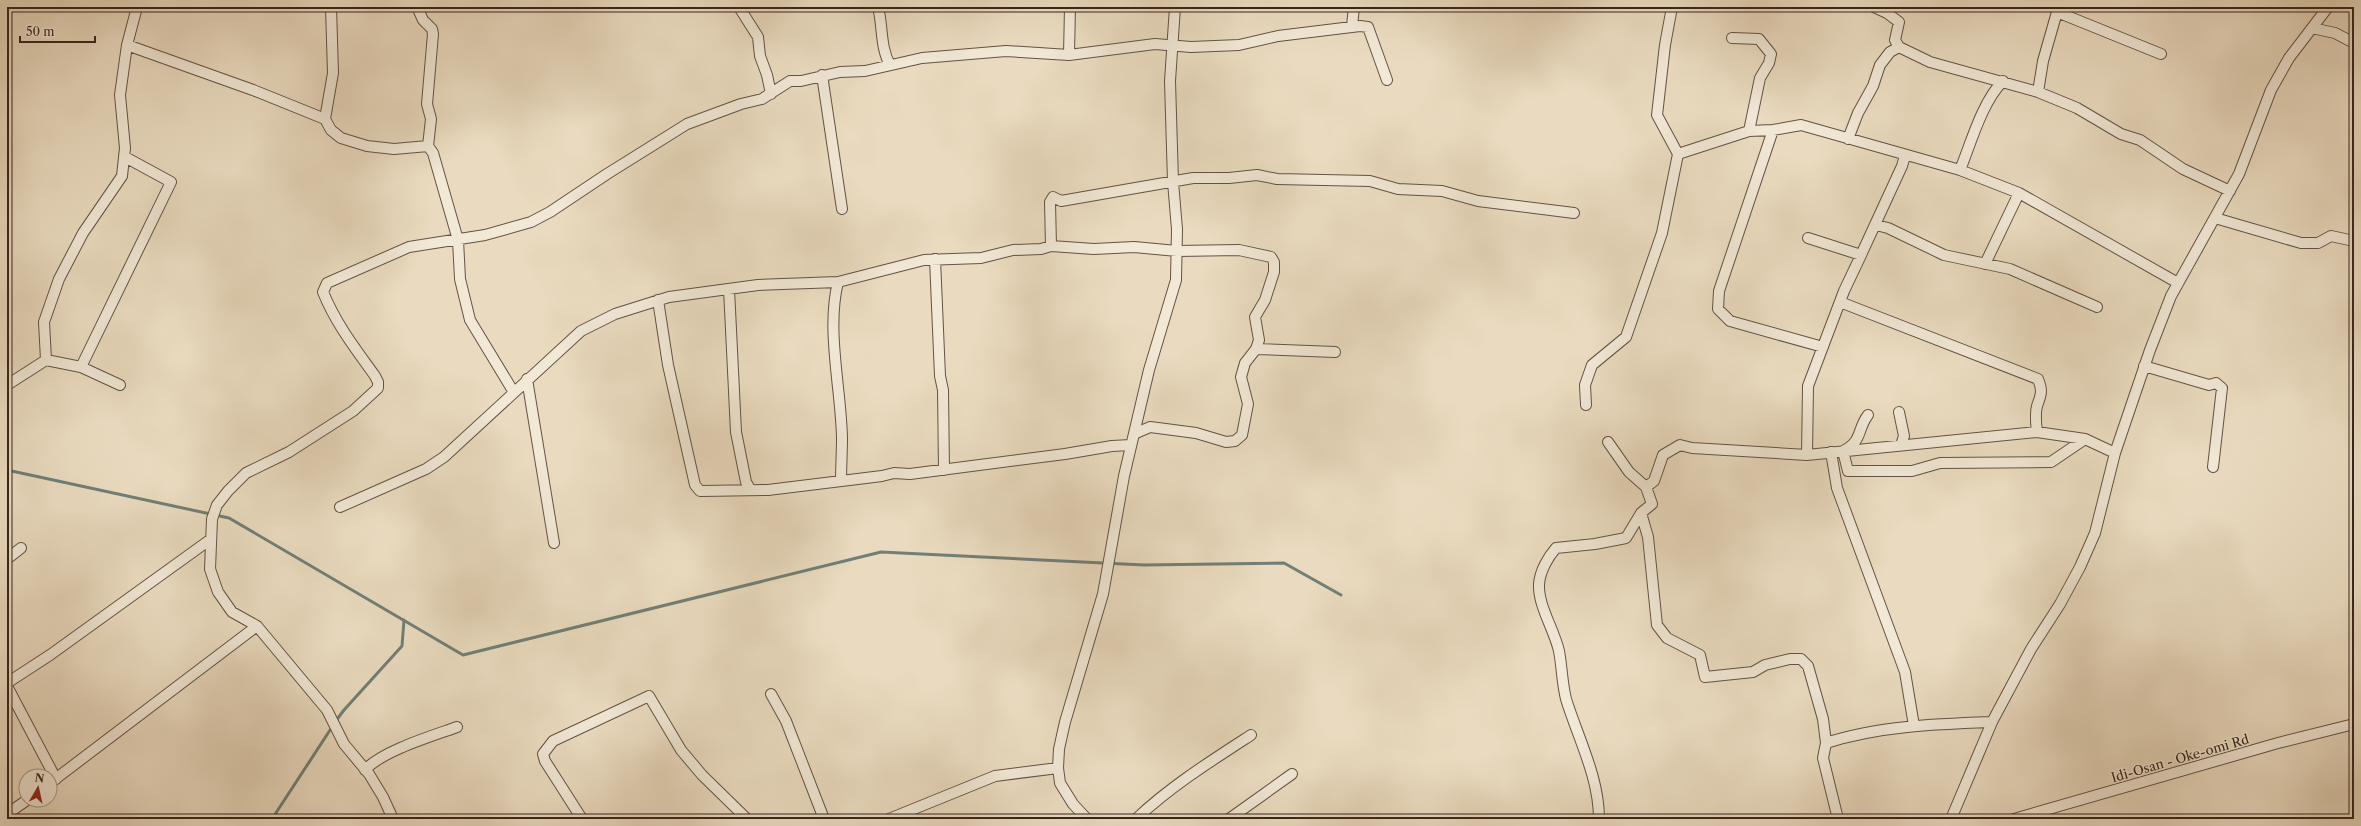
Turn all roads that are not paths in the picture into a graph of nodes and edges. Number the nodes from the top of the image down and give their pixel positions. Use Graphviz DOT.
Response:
graph roads {
  1 [pos="137,7"];
  2 [pos="331,7"];
  3 [pos="418,7"];
  4 [pos="739,7"];
  5 [pos="878,7"];
  6 [pos="1070,7"];
  7 [pos="1175,7"];
  8 [pos="1354,7"];
  9 [pos="1672,7"];
  10 [pos="1874,7"];
  11 [pos="2328,7"];
  12 [pos="2056,9"];
  13 [pos="1352,26"];
  14 [pos="2312,28"];
  15 [pos="1732,38"];
  16 [pos="2354,43"];
  17 [pos="1173,44"];
  18 [pos="127,45"];
  19 [pos="1899,47"];
  20 [pos="2161,54"];
  21 [pos="1069,55"];
  22 [pos="890,65"];
  23 [pos="822,75"];
  24 [pos="1387,80"];
  25 [pos="2003,81"];
  26 [pos="2038,92"];
  27 [pos="771,94"];
  28 [pos="325,119"];
  29 [pos="1773,130"];
  30 [pos="1749,131"];
  31 [pos="1848,138"];
  32 [pos="428,146"];
  33 [pos="1678,154"];
  34 [pos="1905,156"];
  35 [pos="125,157"];
  36 [pos="1960,170"];
  37 [pos="1172,182"];
  38 [pos="2230,191"];
  39 [pos="2019,192"];
  40 [pos="842,209"];
  41 [pos="1574,213"];
  42 [pos="2215,218"];
  43 [pos="1876,225"];
  44 [pos="1808,238"];
  45 [pos="458,240"];
  46 [pos="2354,241"];
  47 [pos="1051,246"];
  48 [pos="1177,252"];
  49 [pos="1862,253"];
  50 [pos="936,259"];
  51 [pos="1985,264"];
  52 [pos="838,282"];
  53 [pos="2178,282"];
  54 [pos="729,289"];
  55 [pos="658,300"];
  56 [pos="1840,302"];
  57 [pos="2097,307"];
  58 [pos="1823,347"];
  59 [pos="1256,349"];
  60 [pos="1335,352"];
  61 [pos="46,360"];
  62 [pos="2144,366"];
  63 [pos="81,367"];
  64 [pos="527,379"];
  65 [pos="7,385"];
  66 [pos="120,385"];
  67 [pos="513,391"];
  68 [pos="1586,405"];
  69 [pos="1899,412"];
  70 [pos="1868,415"];
  71 [pos="2037,432"];
  72 [pos="1134,434"];
  73 [pos="2085,439"];
  74 [pos="1608,442"];
  75 [pos="1132,445"];
  76 [pos="1901,445"];
  77 [pos="1843,451"];
  78 [pos="1831,452"];
  79 [pos="2115,453"];
  80 [pos="1807,455"];
  81 [pos="2213,467"];
  82 [pos="944,470"];
  83 [pos="841,481"];
  84 [pos="1646,487"];
  85 [pos="750,489"];
  86 [pos="340,507"];
  87 [pos="1641,513"];
  88 [pos="211,539"];
  89 [pos="554,543"];
  90 [pos="21,548"];
  91 [pos="7,559"];
  92 [pos="257,626"];
  93 [pos="7,683"];
  94 [pos="7,686"];
  95 [pos="771,694"];
  96 [pos="1992,722"];
  97 [pos="2354,724"];
  98 [pos="1914,726"];
  99 [pos="457,727"];
  100 [pos="1251,735"];
  101 [pos="1826,743"];
  102 [pos="47,768"];
  103 [pos="1058,768"];
  104 [pos="365,770"];
  105 [pos="1292,774"];
  106 [pos="58,777"];
  107 [pos="18,806"];
  108 [pos="7,814"];
  109 [pos="393,819"];
  110 [pos="582,819"];
  111 [pos="747,819"];
  112 [pos="824,819"];
  113 [pos="889,819"];
  114 [pos="1086,819"];
  115 [pos="1136,819"];
  116 [pos="1229,819"];
  117 [pos="1599,819"];
  118 [pos="1838,819"];
  119 [pos="1951,819"];
  120 [pos="2014,819"];
  1 -- 18 [label="street"];
  2 -- 28 [label="street"];
  3 -- 32 [label="street"];
  4 -- 27 [label="street"];
  5 -- 22 [label="street"];
  6 -- 21 [label="street"];
  7 -- 17 [label="street"];
  8 -- 13 [label="street"];
  9 -- 33 [label="street"];
  10 -- 19 [label="street"];
  11 -- 14 [label="street"];
  12 -- 20 [label="street"];
  12 -- 26 [label="street"];
  13 -- 17 [label="street"];
  13 -- 24 [label="street"];
  14 -- 16 [label="street"];
  14 -- 38 [label="street"];
  15 -- 30 [label="street"];
  17 -- 21 [label="street"];
  17 -- 37 [label="street"];
  18 -- 28 [label="street"];
  18 -- 35 [label="street"];
  19 -- 25 [label="street"];
  19 -- 31 [label="street"];
  21 -- 22 [label="street"];
  22 -- 23 [label="street"];
  23 -- 27 [label="street"];
  23 -- 40 [label="street"];
  25 -- 26 [label="street"];
  25 -- 36 [label="street"];
  26 -- 38 [label="street"];
  27 -- 45 [label="street"];
  28 -- 32 [label="street"];
  29 -- 30 [label="street"];
  29 -- 31 [label="street"];
  29 -- 58 [label="street"];
  30 -- 33 [label="street"];
  31 -- 34 [label="street"];
  32 -- 45 [label="street"];
  33 -- 68 [label="street"];
  34 -- 36 [label="street"];
  34 -- 43 [label="street"];
  35 -- 61 [label="street"];
  35 -- 63 [label="street"];
  36 -- 39 [label="street"];
  37 -- 41 [label="street"];
  37 -- 47 [label="street"];
  37 -- 48 [label="street"];
  38 -- 42 [label="street"];
  39 -- 51 [label="street"];
  39 -- 53 [label="street"];
  42 -- 46 [label="street"];
  42 -- 53 [label="street"];
  43 -- 49 [label="street"];
  43 -- 51 [label="street"];
  44 -- 49 [label="street"];
  45 -- 67 [label="street"];
  45 -- 88 [label="street"];
  47 -- 48 [label="street"];
  47 -- 50 [label="street"];
  48 -- 59 [label="street"];
  48 -- 72 [label="street"];
  49 -- 56 [label="street"];
  50 -- 52 [label="street"];
  50 -- 82 [label="street"];
  51 -- 57 [label="street"];
  52 -- 54 [label="street"];
  52 -- 83 [label="street"];
  53 -- 62 [label="street"];
  54 -- 55 [label="street"];
  54 -- 85 [label="street"];
  55 -- 64 [label="street"];
  55 -- 85 [label="street"];
  56 -- 58 [label="street"];
  56 -- 71 [label="street"];
  58 -- 80 [label="street"];
  59 -- 60 [label="street"];
  59 -- 72 [label="street"];
  61 -- 63 [label="street"];
  61 -- 65 [label="street"];
  62 -- 79 [label="street"];
  62 -- 81 [label="street"];
  63 -- 66 [label="street"];
  64 -- 67 [label="street"];
  64 -- 89 [label="street"];
  67 -- 86 [label="street"];
  69 -- 76 [label="street"];
  70 -- 77 [label="street"];
  71 -- 73 [label="street"];
  71 -- 76 [label="street"];
  72 -- 75 [label="street"];
  73 -- 77 [label="street"];
  73 -- 79 [label="street"];
  74 -- 84 [label="street"];
  75 -- 82 [label="street"];
  75 -- 103 [label="street"];
  76 -- 77 [label="street"];
  77 -- 78 [label="street"];
  78 -- 80 [label="street"];
  78 -- 98 [label="street"];
  79 -- 96 [label="street"];
  80 -- 84 [label="street"];
  82 -- 83 [label="street"];
  83 -- 85 [label="street"];
  84 -- 87 [label="street"];
  87 -- 101 [label="street"];
  87 -- 117 [label="street"];
  88 -- 92 [label="street"];
  88 -- 93 [label="street"];
  90 -- 91 [label="street"];
  92 -- 104 [label="street"];
  92 -- 106 [label="street"];
  94 -- 102 [label="street"];
  95 -- 112 [label="street"];
  96 -- 98 [label="street"];
  96 -- 119 [label="street"];
  97 -- 120 [label="street, Idi-Osan - Oke-omi Rd"];
  98 -- 101 [label="street"];
  99 -- 104 [label="street"];
  100 -- 115 [label="street"];
  101 -- 118 [label="street"];
  103 -- 113 [label="street"];
  103 -- 114 [label="street"];
  104 -- 109 [label="street"];
  105 -- 116 [label="street"];
  107 -- 108 [label="street"];
  110 -- 111 [label="street"];
}
